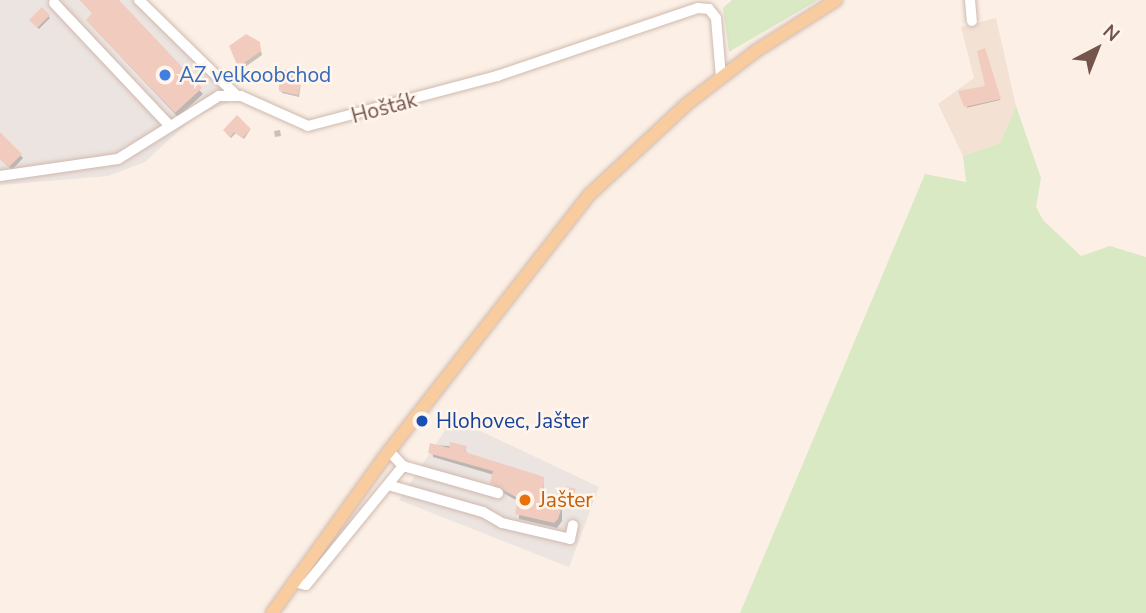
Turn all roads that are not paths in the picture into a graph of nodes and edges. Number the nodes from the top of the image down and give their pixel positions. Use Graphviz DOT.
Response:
graph roads {
  1 [pos="139,0"];
  2 [pos="836,0"];
  3 [pos="970,0"];
  4 [pos="54,3"];
  5 [pos="972,21"];
  6 [pos="721,77"];
  7 [pos="237,96"];
  8 [pos="170,126"];
  9 [pos="0,176"];
  10 [pos="389,451"];
  11 [pos="403,466"];
  12 [pos="388,485"];
  13 [pos="498,493"];
  14 [pos="573,525"];
  15 [pos="293,582"];
  16 [pos="272,613"];
  1 -- 7 [label="lane"];
  2 -- 6 [label="main road"];
  3 -- 5 [label="lane"];
  4 -- 8 [label="lane"];
  6 -- 7 [label="lane, Hošták"];
  6 -- 10 [label="main road"];
  7 -- 8 [label="lane"];
  8 -- 9 [label="lane"];
  10 -- 11 [label="lane"];
  10 -- 15 [label="main road"];
  11 -- 12 [label="lane"];
  11 -- 13 [label="lane"];
  12 -- 14 [label="lane"];
  12 -- 15 [label="lane"];
  15 -- 16 [label="main road"];
}
